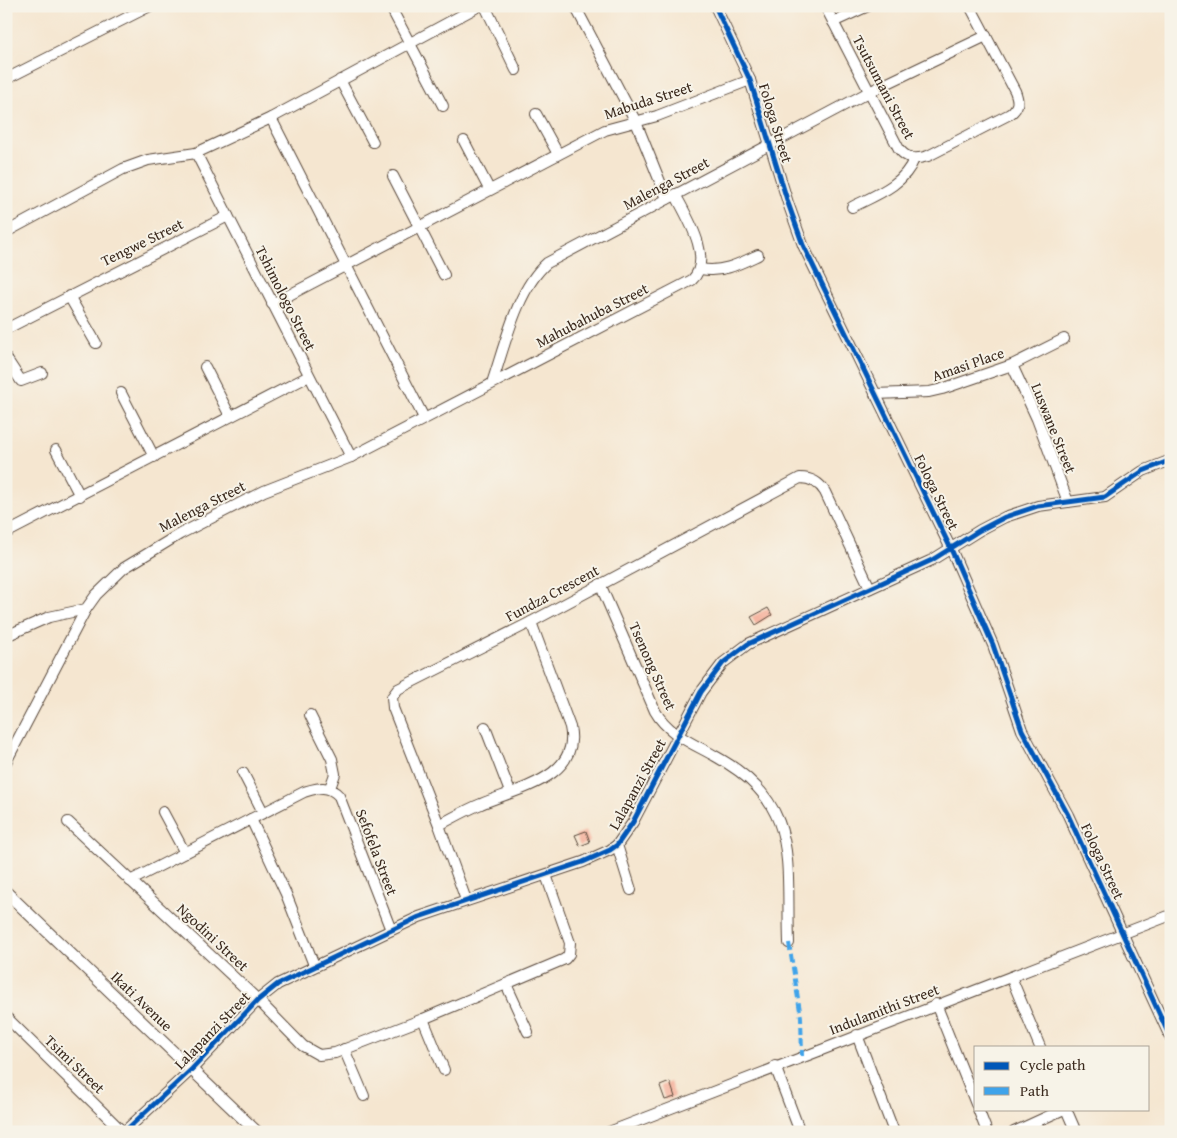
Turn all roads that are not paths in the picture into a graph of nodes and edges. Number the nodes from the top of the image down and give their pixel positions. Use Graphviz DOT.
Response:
graph roads {
  1 [pos="150,6"];
  2 [pos="390,6"];
  3 [pos="479,6"];
  4 [pos="484,6"];
  5 [pos="575,6"];
  6 [pos="716,6"];
  7 [pos="825,6"];
  8 [pos="868,6"];
  9 [pos="970,6"];
  10 [pos="833,22"];
  11 [pos="986,36"];
  12 [pos="409,44"];
  13 [pos="516,70"];
  14 [pos="6,79"];
  15 [pos="340,80"];
  16 [pos="750,80"];
  17 [pos="869,92"];
  18 [pos="443,106"];
  19 [pos="536,114"];
  20 [pos="271,118"];
  21 [pos="636,122"];
  22 [pos="464,141"];
  23 [pos="373,142"];
  24 [pos="770,146"];
  25 [pos="196,153"];
  26 [pos="558,154"];
  27 [pos="914,158"];
  28 [pos="393,176"];
  29 [pos="489,189"];
  30 [pos="671,196"];
  31 [pos="852,207"];
  32 [pos="228,216"];
  33 [pos="418,227"];
  34 [pos="6,232"];
  35 [pos="758,255"];
  36 [pos="346,264"];
  37 [pos="701,269"];
  38 [pos="444,275"];
  39 [pos="70,296"];
  40 [pos="272,304"];
  41 [pos="6,329"];
  42 [pos="1064,339"];
  43 [pos="96,343"];
  44 [pos="6,358"];
  45 [pos="1012,365"];
  46 [pos="205,367"];
  47 [pos="42,373"];
  48 [pos="309,376"];
  49 [pos="492,383"];
  50 [pos="121,393"];
  51 [pos="875,394"];
  52 [pos="230,416"];
  53 [pos="424,418"];
  54 [pos="56,450"];
  55 [pos="351,456"];
  56 [pos="154,457"];
  57 [pos="1171,460"];
  58 [pos="80,496"];
  59 [pos="1068,502"];
  60 [pos="6,533"];
  61 [pos="951,549"];
  62 [pos="600,584"];
  63 [pos="870,588"];
  64 [pos="86,609"];
  65 [pos="530,622"];
  66 [pos="6,636"];
  67 [pos="310,715"];
  68 [pos="485,727"];
  69 [pos="678,736"];
  70 [pos="6,762"];
  71 [pos="242,773"];
  72 [pos="330,788"];
  73 [pos="510,792"];
  74 [pos="163,812"];
  75 [pos="263,812"];
  76 [pos="250,819"];
  77 [pos="68,822"];
  78 [pos="439,825"];
  79 [pos="617,845"];
  80 [pos="185,853"];
  81 [pos="546,874"];
  82 [pos="130,881"];
  83 [pos="631,890"];
  84 [pos="6,892"];
  85 [pos="466,900"];
  86 [pos="1171,915"];
  87 [pos="391,930"];
  88 [pos="1124,934"];
  89 [pos="789,943"];
  90 [pos="314,966"];
  91 [pos="1011,977"];
  92 [pos="506,984"];
  93 [pos="258,1000"];
  94 [pos="936,1004"];
  95 [pos="6,1017"];
  96 [pos="423,1019"];
  97 [pos="528,1032"];
  98 [pos="856,1036"];
  99 [pos="1171,1039"];
  100 [pos="1040,1046"];
  101 [pos="344,1050"];
  102 [pos="776,1066"];
  103 [pos="192,1069"];
  104 [pos="444,1070"];
  105 [pos="364,1096"];
  106 [pos="974,1099"];
  107 [pos="978,1110"];
  108 [pos="1063,1110"];
  109 [pos="1065,1110"];
  110 [pos="124,1132"];
  111 [pos="257,1132"];
  112 [pos="609,1132"];
  113 [pos="800,1132"];
  114 [pos="894,1132"];
  115 [pos="987,1132"];
  116 [pos="1014,1132"];
  117 [pos="1076,1132"];
  1 -- 14 [label="street"];
  2 -- 12 [label="street"];
  3 -- 12 [label="street"];
  4 -- 13 [label="street"];
  5 -- 21 [label="street"];
  6 -- 16 [label="street, Fologa Street"];
  7 -- 10 [label="street, Tsutsumani Street"];
  8 -- 10 [label="street, Tsutsumani Street"];
  9 -- 11 [label="street"];
  10 -- 17 [label="street, Tsutsumani Street"];
  11 -- 17 [label="street, Malenga Street"];
  11 -- 27 [label="street"];
  12 -- 15 [label="street"];
  12 -- 18 [label="street"];
  15 -- 20 [label="street"];
  15 -- 23 [label="street"];
  16 -- 21 [label="street, Mabuda Street"];
  16 -- 24 [label="street, Fologa Street"];
  17 -- 24 [label="street, Malenga Street"];
  17 -- 27 [label="street, Tsutsumani Street"];
  19 -- 26 [label="street"];
  20 -- 25 [label="street"];
  20 -- 36 [label="street"];
  21 -- 26 [label="street, Mabuda Street"];
  21 -- 30 [label="street"];
  22 -- 29 [label="street"];
  24 -- 30 [label="street, Malenga Street"];
  24 -- 51 [label="street, Fologa Street"];
  25 -- 32 [label="street, Tshimologo Street"];
  25 -- 34 [label="street"];
  26 -- 29 [label="street, Mabuda Street"];
  27 -- 31 [label="street"];
  28 -- 33 [label="street"];
  29 -- 33 [label="street, Mabuda Street"];
  30 -- 37 [label="street"];
  30 -- 49 [label="street, Malenga Street"];
  32 -- 39 [label="street, Tengwe Street"];
  32 -- 40 [label="street, Tshimologo Street"];
  33 -- 36 [label="street, Mabuda Street"];
  33 -- 38 [label="street"];
  35 -- 37 [label="street"];
  36 -- 40 [label="street, Mabuda Street"];
  36 -- 53 [label="street"];
  37 -- 49 [label="street, Mahubahuba Street"];
  39 -- 41 [label="street, Tengwe Street"];
  39 -- 43 [label="street"];
  40 -- 48 [label="street, Tshimologo Street"];
  42 -- 45 [label="street, Amasi Place"];
  44 -- 47 [label="street"];
  45 -- 51 [label="street, Amasi Place"];
  45 -- 59 [label="street, Luswane Street"];
  46 -- 52 [label="street"];
  48 -- 52 [label="street"];
  48 -- 55 [label="street, Tshimologo Street"];
  49 -- 53 [label="street, Malenga Street"];
  50 -- 56 [label="street"];
  51 -- 61 [label="street, Fologa Street"];
  52 -- 56 [label="street"];
  53 -- 55 [label="street, Malenga Street"];
  54 -- 58 [label="street"];
  55 -- 64 [label="street, Malenga Street"];
  56 -- 58 [label="street"];
  57 -- 59 [label="street, Lalapanzi Street"];
  58 -- 60 [label="street"];
  59 -- 61 [label="street, Lalapanzi Street"];
  61 -- 63 [label="street, Lalapanzi Street"];
  61 -- 88 [label="street, Fologa Street"];
  62 -- 63 [label="street, Fundza Crescent"];
  62 -- 65 [label="street, Fundza Crescent"];
  62 -- 69 [label="street, Tsenong Street"];
  63 -- 69 [label="street, Lalapanzi Street"];
  64 -- 66 [label="street"];
  64 -- 70 [label="street, Malenga Street"];
  65 -- 73 [label="street"];
  65 -- 78 [label="street, Fundza Crescent"];
  67 -- 72 [label="street"];
  68 -- 73 [label="street"];
  69 -- 79 [label="street, Lalapanzi Street"];
  69 -- 89 [label="street, Tsenong Street"];
  71 -- 75 [label="street"];
  72 -- 75 [label="street"];
  72 -- 87 [label="street, Sefofela Street"];
  73 -- 78 [label="street"];
  74 -- 80 [label="street"];
  75 -- 76 [label="street"];
  76 -- 80 [label="street"];
  76 -- 90 [label="street"];
  77 -- 82 [label="street, Ngodini Street"];
  78 -- 85 [label="street, Fundza Crescent"];
  79 -- 81 [label="street, Lalapanzi Street"];
  79 -- 83 [label="street"];
  80 -- 82 [label="street"];
  81 -- 85 [label="street, Lalapanzi Street"];
  81 -- 92 [label="street, Ngodini Street"];
  82 -- 93 [label="street, Ngodini Street"];
  84 -- 103 [label="street, Ikati Avenue"];
  85 -- 87 [label="street, Lalapanzi Street"];
  86 -- 88 [label="street, Indulamithi Street"];
  87 -- 90 [label="street, Lalapanzi Street"];
  88 -- 91 [label="street, Indulamithi Street"];
  88 -- 99 [label="street, Fologa Street"];
  90 -- 93 [label="street, Lalapanzi Street"];
  91 -- 94 [label="street, Indulamithi Street"];
  91 -- 100 [label="street"];
  92 -- 96 [label="street, Ngodini Street"];
  92 -- 97 [label="street"];
  93 -- 101 [label="street, Ngodini Street"];
  93 -- 103 [label="street, Lalapanzi Street"];
  94 -- 98 [label="street, Indulamithi Street"];
  94 -- 106 [label="street"];
  95 -- 110 [label="street, Tsimi Street"];
  96 -- 101 [label="street, Ngodini Street"];
  96 -- 104 [label="street"];
  98 -- 102 [label="street, Indulamithi Street"];
  98 -- 114 [label="street"];
  101 -- 105 [label="street"];
  102 -- 112 [label="street, Indulamithi Street"];
  102 -- 113 [label="street"];
  103 -- 110 [label="street, Lalapanzi Street"];
  103 -- 111 [label="street, Ikati Avenue"];
  107 -- 115 [label="street"];
  108 -- 116 [label="street"];
  109 -- 117 [label="street"];
}
